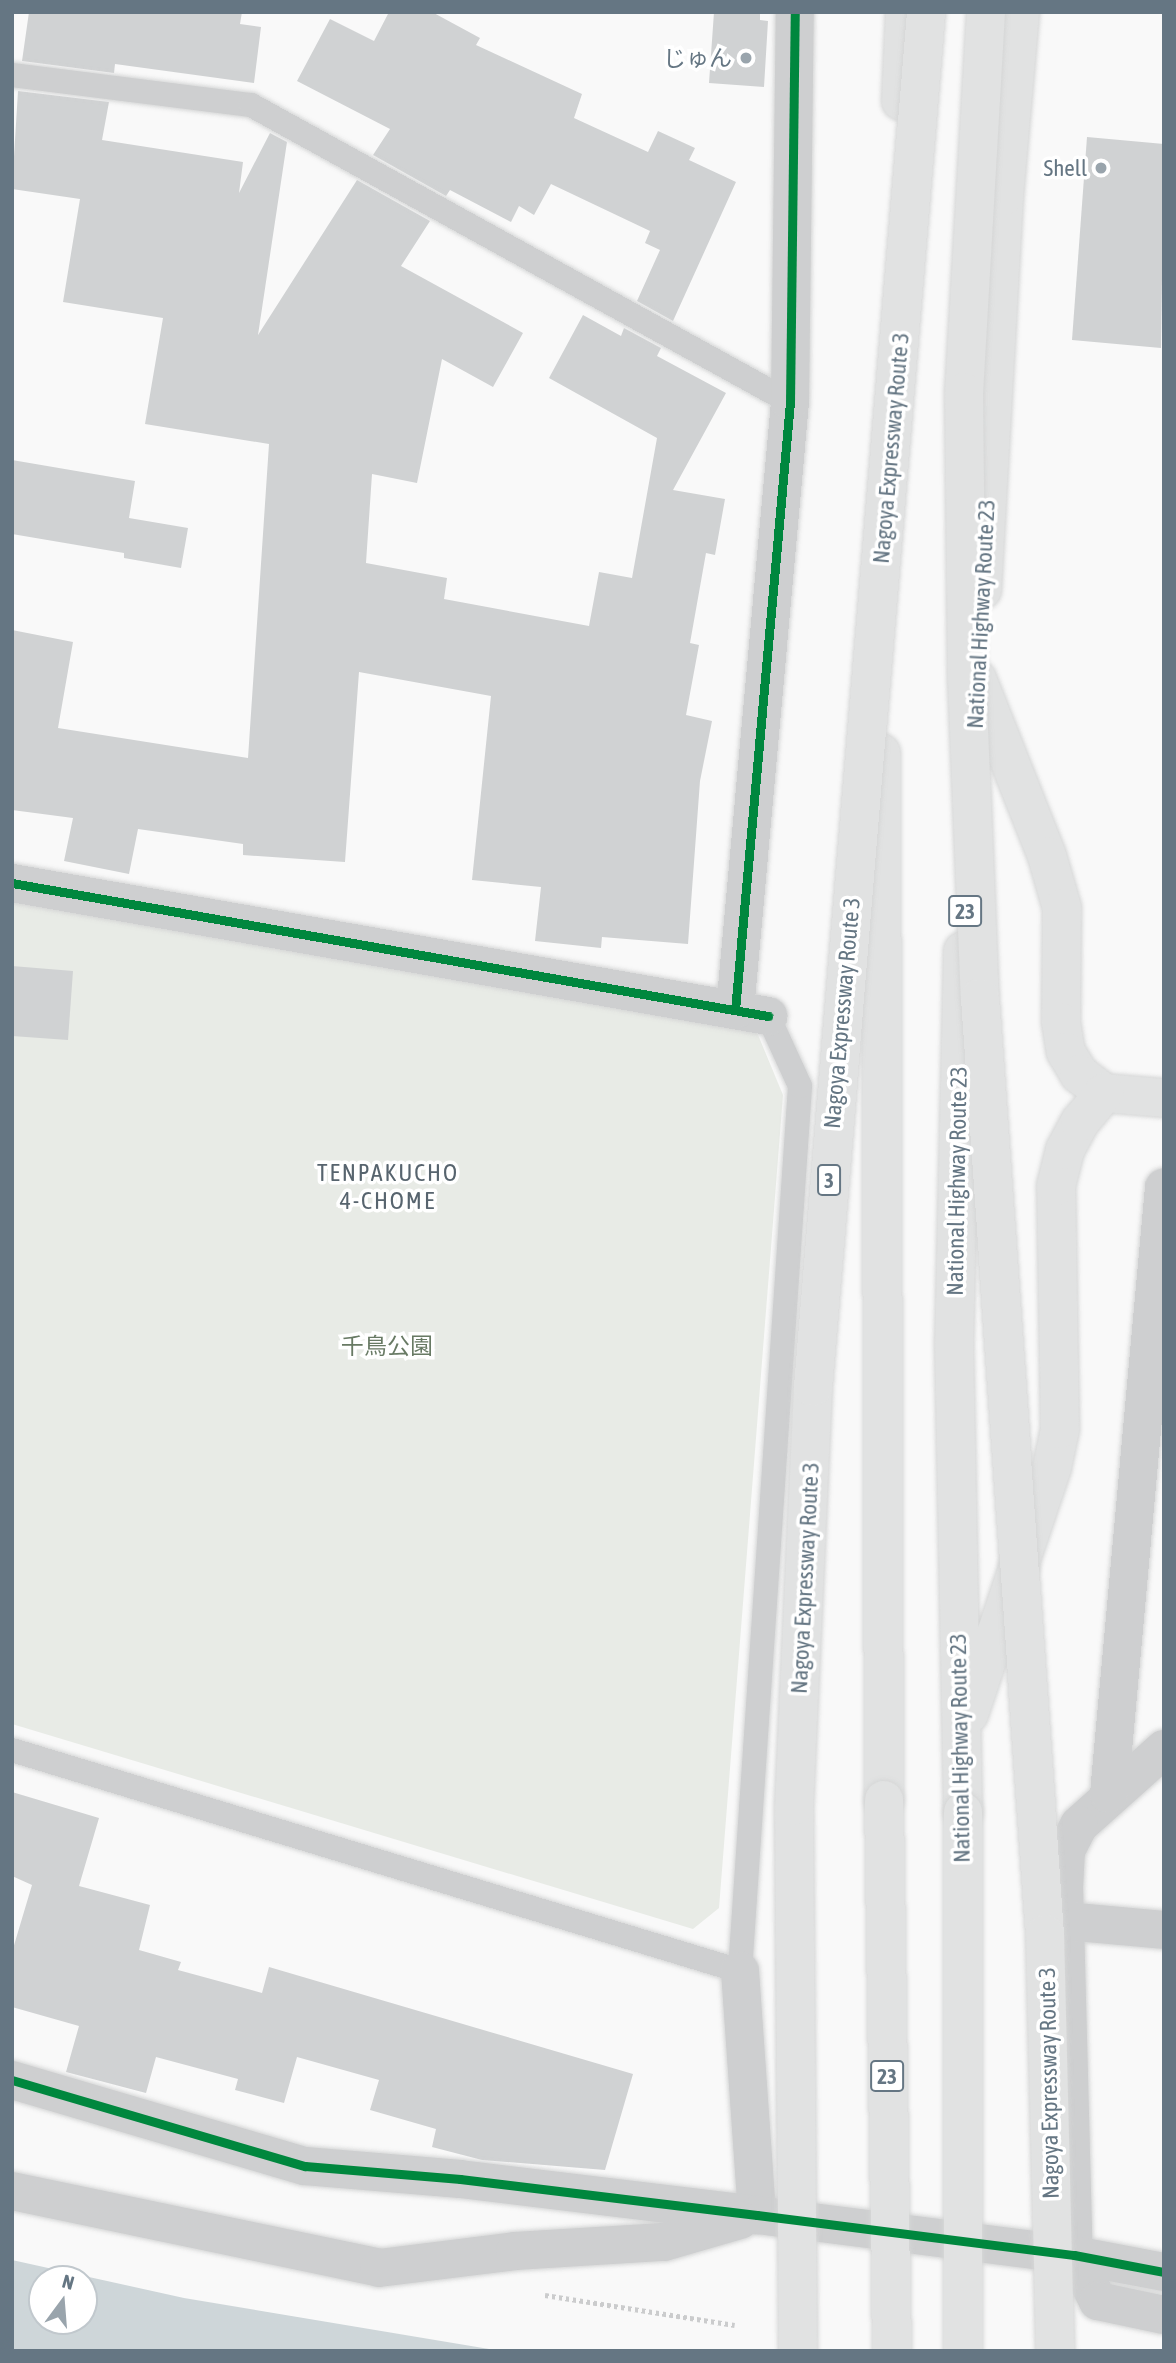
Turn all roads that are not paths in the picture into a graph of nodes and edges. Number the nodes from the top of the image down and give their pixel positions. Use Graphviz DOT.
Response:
graph roads {
  1 [pos="795,12"];
  2 [pos="905,12"];
  3 [pos="926,12"];
  4 [pos="986,12"];
  5 [pos="1020,12"];
  6 [pos="12,75"];
  7 [pos="790,402"];
  8 [pos="977,679"];
  9 [pos="12,883"];
  10 [pos="752,1013"];
  11 [pos="1104,1093"];
  12 [pos="1164,1098"];
  13 [pos="1164,1187"];
  14 [pos="961,1740"];
  15 [pos="1164,1749"];
  16 [pos="12,1750"];
  17 [pos="1109,1794"];
  18 [pos="1065,1922"];
  19 [pos="1164,1930"];
  20 [pos="740,1971"];
  21 [pos="12,2080"];
  22 [pos="12,2191"];
  23 [pos="757,2215"];
  24 [pos="1074,2255"];
  25 [pos="1164,2272"];
  26 [pos="1164,2315"];
  27 [pos="798,2351"];
  28 [pos="892,2351"];
  29 [pos="963,2351"];
  30 [pos="1055,2351"];
  1 -- 7 [label="street"];
  2 -- 28 [label="highway, 23, bridge"];
  3 -- 27 [label="highway, Nagoya Expressway Route 3 / 3, bridge"];
  4 -- 30 [label="highway, Nagoya Expressway Route 3, bridge"];
  5 -- 8 [label="highway, National Highway Route 23 / 23"];
  6 -- 7 [label="lane"];
  7 -- 10 [label="street"];
  8 -- 11 [label="highway"];
  8 -- 14 [label="highway, National Highway Route 23 / 23"];
  9 -- 10 [label="street"];
  10 -- 20 [label="lane"];
  11 -- 12 [label="highway"];
  11 -- 14 [label="highway"];
  13 -- 17 [label="street"];
  14 -- 29 [label="highway, National Highway Route 23 / 23, bridge"];
  15 -- 17 [label="street"];
  16 -- 20 [label="lane"];
  17 -- 18 [label="street"];
  18 -- 19 [label="street"];
  18 -- 24 [label="street"];
  20 -- 23 [label="street"];
  21 -- 23 [label="street"];
  22 -- 23 [label="street"];
  23 -- 24 [label="street"];
  24 -- 25 [label="street"];
  24 -- 26 [label="street"];
}
